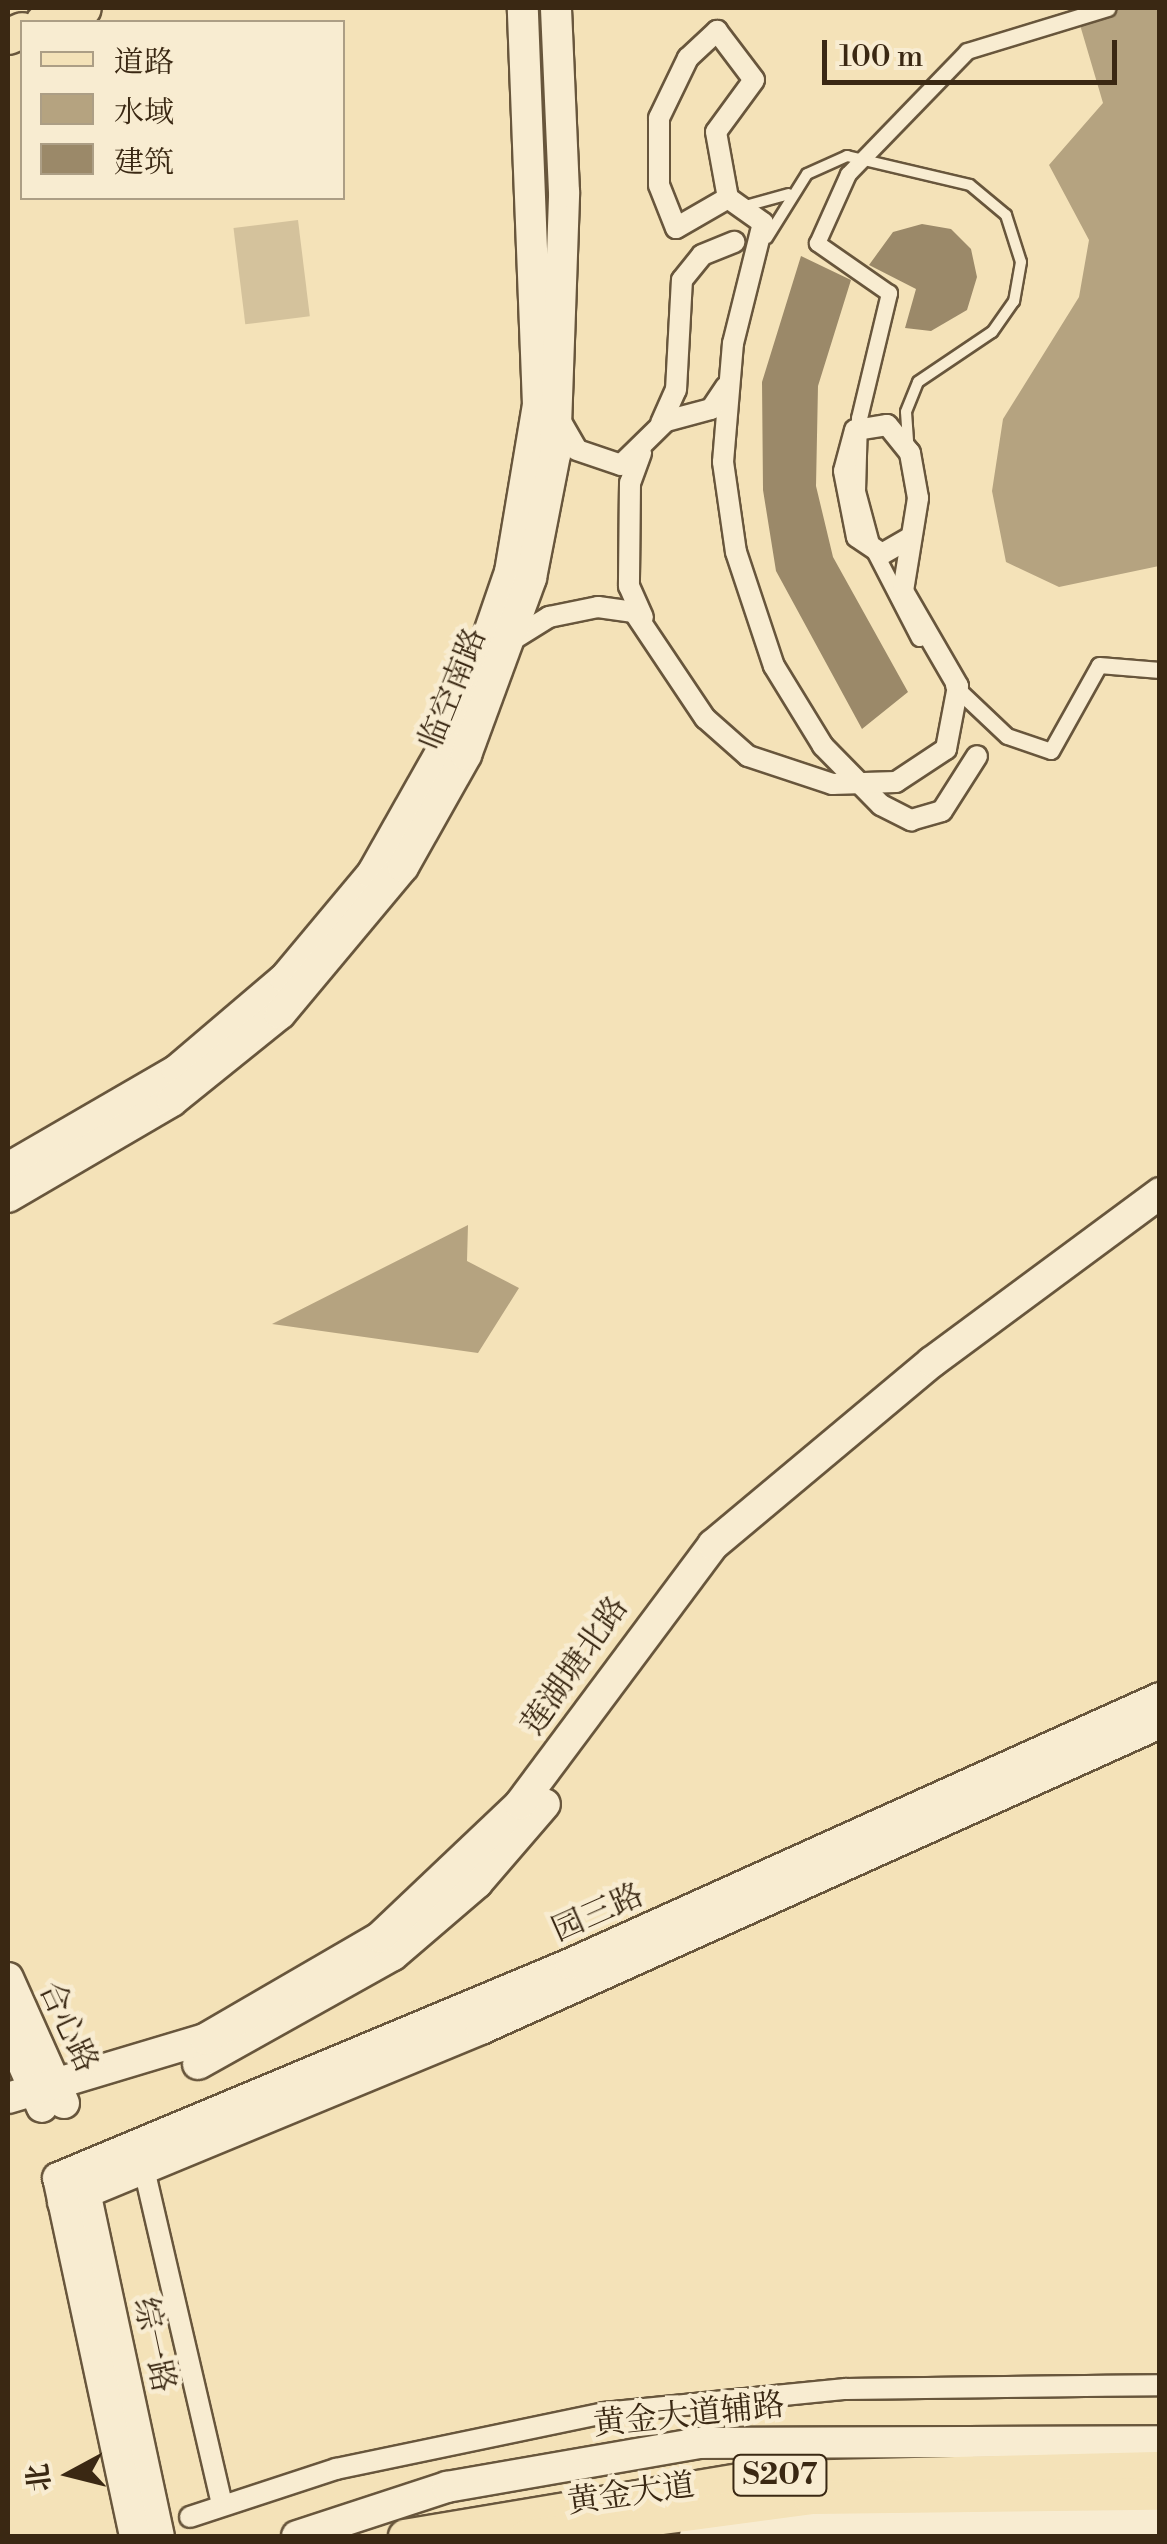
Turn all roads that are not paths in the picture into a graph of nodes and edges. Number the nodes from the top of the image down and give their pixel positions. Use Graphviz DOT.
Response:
graph roads {
  1 [pos="83,8"];
  2 [pos="523,8"];
  3 [pos="556,8"];
  4 [pos="1108,8"];
  5 [pos="50,20"];
  6 [pos="862,156"];
  7 [pos="793,190"];
  8 [pos="728,198"];
  9 [pos="749,205"];
  10 [pos="735,242"];
  11 [pos="760,251"];
  12 [pos="727,386"];
  13 [pos="909,402"];
  14 [pos="558,414"];
  15 [pos="868,426"];
  16 [pos="658,430"];
  17 [pos="641,452"];
  18 [pos="910,453"];
  19 [pos="910,538"];
  20 [pos="878,553"];
  21 [pos="901,576"];
  22 [pos="646,623"];
  23 [pos="512,640"];
  24 [pos="1160,670"];
  25 [pos="959,693"];
  26 [pos="977,756"];
  27 [pos="832,784"];
  28 [pos="862,786"];
  29 [pos="881,804"];
  30 [pos="8,1168"];
  31 [pos="1160,1194"];
  32 [pos="8,1197"];
  33 [pos="1160,1217"];
  34 [pos="1160,1698"];
  35 [pos="1160,1723"];
  36 [pos="8,1978"];
  37 [pos="8,2030"];
  38 [pos="42,2099"];
  39 [pos="8,2117"];
  40 [pos="144,2169"];
  41 [pos="72,2185"];
  42 [pos="1160,2385"];
  43 [pos="1160,2441"];
  44 [pos="1160,2468"];
  45 [pos="1160,2494"];
  46 [pos="222,2505"];
  47 [pos="190,2517"];
  48 [pos="1160,2521"];
  49 [pos="145,2527"];
  50 [pos="297,2536"];
  51 [pos="405,2536"];
  52 [pos="527,2536"];
  53 [pos="696,2536"];
  1 -- 5 [label="highway"];
  2 -- 30 [label="main road, 临空南路"];
  3 -- 14 [label="main road, 临空南路"];
  4 -- 6 [label="street"];
  6 -- 7 [label="lane"];
  6 -- 13 [label="lane"];
  6 -- 15 [label="street"];
  7 -- 9 [label="lane"];
  7 -- 11 [label="lane"];
  8 -- 8 [label="street"];
  8 -- 9 [label="street"];
  9 -- 11 [label="street"];
  10 -- 16 [label="street"];
  11 -- 12 [label="street"];
  12 -- 16 [label="street"];
  12 -- 28 [label="street"];
  13 -- 15 [label="lane"];
  13 -- 18 [label="lane"];
  14 -- 17 [label="street"];
  14 -- 23 [label="main road, 临空南路"];
  15 -- 18 [label="street"];
  15 -- 20 [label="street"];
  16 -- 17 [label="street"];
  17 -- 22 [label="street"];
  18 -- 19 [label="street"];
  19 -- 20 [label="street"];
  19 -- 21 [label="street"];
  20 -- 21 [label="street"];
  20 -- 25 [label="street"];
  21 -- 25 [label="street"];
  22 -- 23 [label="street"];
  22 -- 27 [label="street"];
  23 -- 32 [label="main road, 临空南路"];
  24 -- 25 [label="street"];
  25 -- 28 [label="street"];
  26 -- 29 [label="street"];
  27 -- 28 [label="street"];
  27 -- 29 [label="street"];
  28 -- 29 [label="street"];
  31 -- 38 [label="main road, 莲湖塘北路"];
  33 -- 38 [label="main road, 莲湖塘北路"];
  34 -- 41 [label="main road, 园三路"];
  35 -- 40 [label="main road, 园三路"];
  36 -- 38 [label="main road, 合心路"];
  37 -- 38 [label="main road, 合心路"];
  38 -- 39 [label="main road, 莲湖塘北路"];
  40 -- 41 [label="main road, 园三路"];
  40 -- 46 [label="street"];
  41 -- 49 [label="main road, 综一路"];
  42 -- 46 [label="street"];
  43 -- 50 [label="main road, 黄金大道辅路"];
  44 -- 51 [label="main road, 黄金大道 / S207"];
  45 -- 52 [label="main road, 黄金大道 / S207"];
  46 -- 47 [label="street"];
  48 -- 53 [label="main road"];
}
